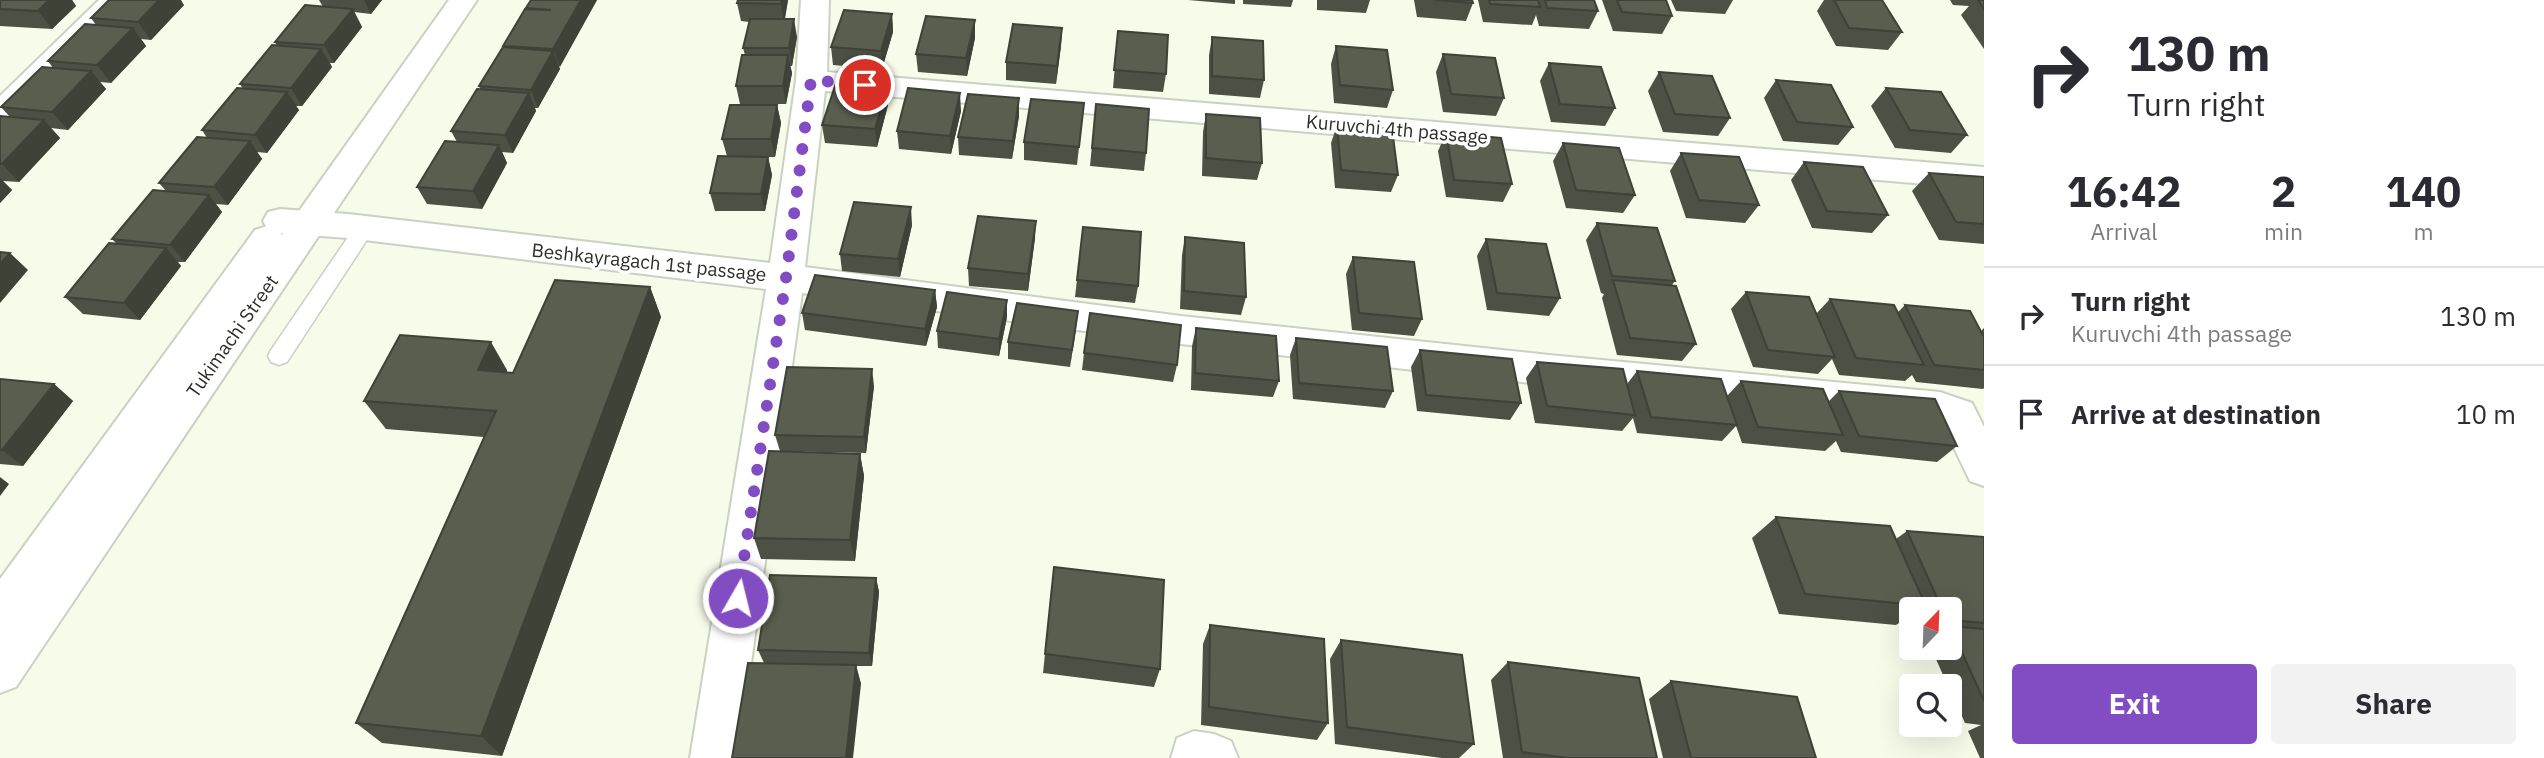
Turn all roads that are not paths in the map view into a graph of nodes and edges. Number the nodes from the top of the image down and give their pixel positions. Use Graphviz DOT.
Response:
graph roads {
  1 [pos="115,0"];
  2 [pos="437,0"];
  3 [pos="463,0"];
  4 [pos="815,0"];
  5 [pos="811,80"];
  6 [pos="0,114"];
  7 [pos="1984,178"];
  8 [pos="295,222"];
  9 [pos="364,229"];
  10 [pos="786,278"];
  11 [pos="279,356"];
  12 [pos="1984,469"];
  13 [pos="0,615"];
  14 [pos="0,671"];
  15 [pos="714,758"];
  1 -- 6 [label="street"];
  2 -- 8 [label="street, Tukimachi Street"];
  3 -- 8 [label="street, Tukimachi Street"];
  4 -- 5 [label="street"];
  5 -- 7 [label="street, Kuruvchi 4th passage"];
  5 -- 10 [label="street"];
  8 -- 9 [label="street, Beshkayragach 1st passage"];
  8 -- 13 [label="street, Tukimachi Street"];
  8 -- 14 [label="street, Tukimachi Street"];
  9 -- 10 [label="street, Beshkayragach 1st passage"];
  9 -- 11 [label="lane"];
  10 -- 12 [label="street, Beshkayragach 1st passage"];
  10 -- 15 [label="street"];
}
